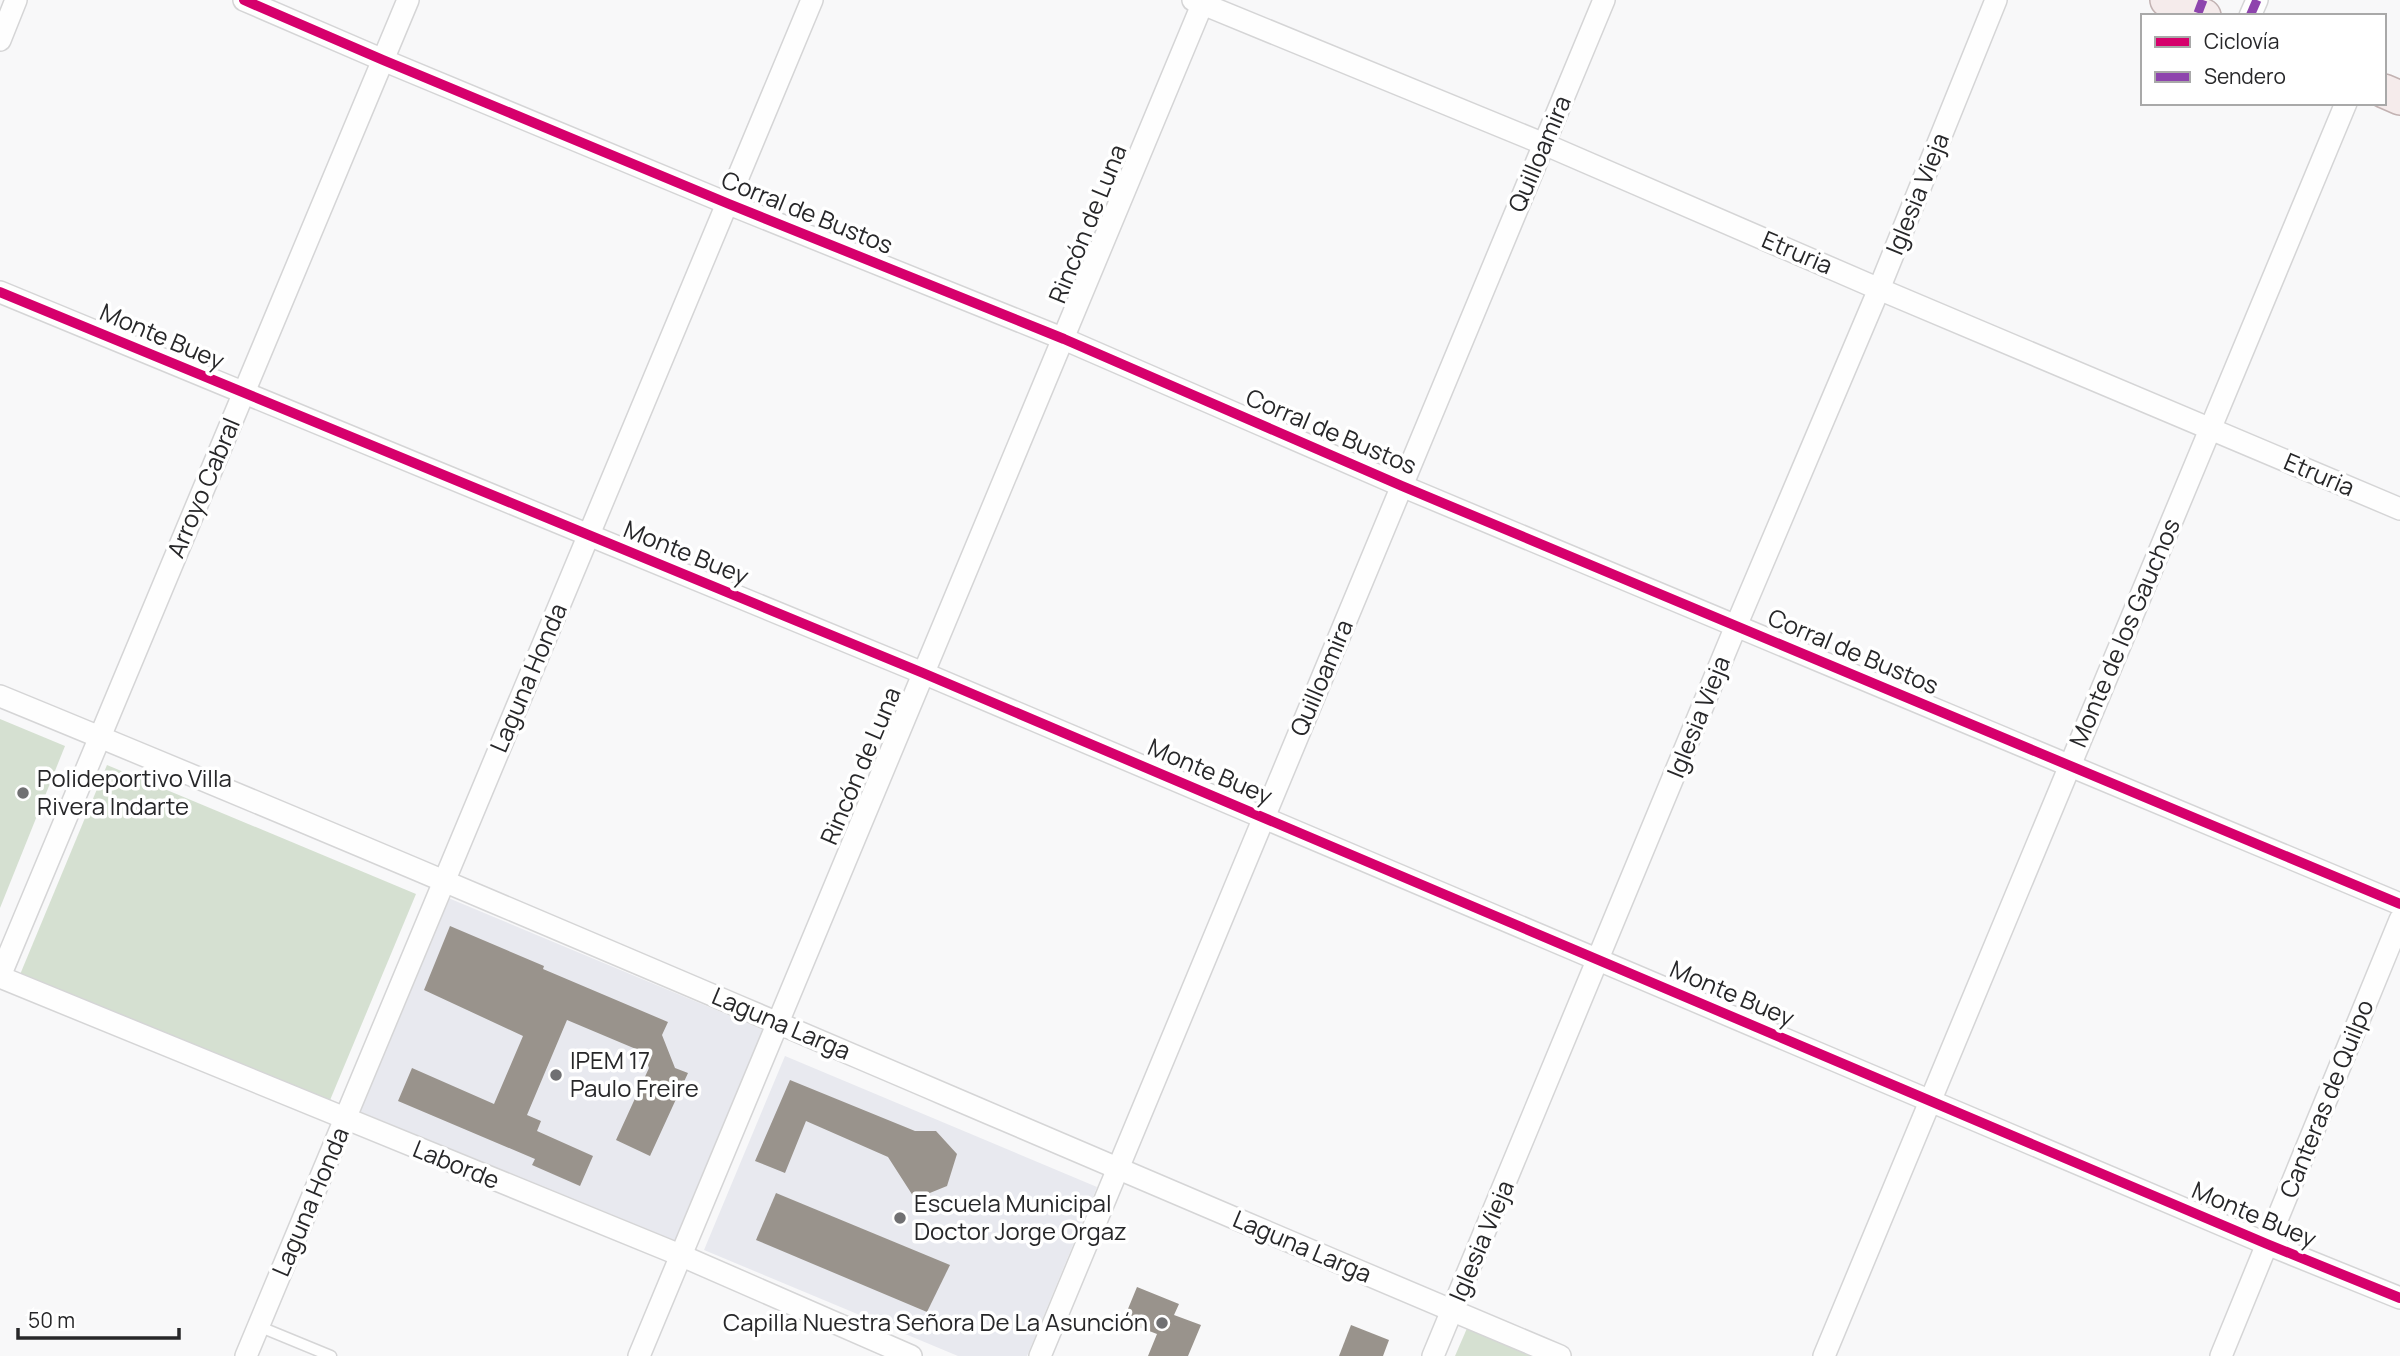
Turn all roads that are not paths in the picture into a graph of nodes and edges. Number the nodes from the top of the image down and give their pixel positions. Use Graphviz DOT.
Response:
graph roads {
  1 [pos="16,0"];
  2 [pos="244,0"];
  3 [pos="408,0"];
  4 [pos="812,0"];
  5 [pos="1604,0"];
  6 [pos="1996,0"];
  7 [pos="2167,0"];
  8 [pos="1199,1"];
  9 [pos="2202,10"];
  10 [pos="0,40"];
  11 [pos="383,60"];
  12 [pos="2345,105"];
  13 [pos="1544,144"];
  14 [pos="729,204"];
  15 [pos="1879,289"];
  16 [pos="0,292"];
  17 [pos="1064,339"];
  18 [pos="243,393"];
  19 [pos="2210,430"];
  20 [pos="1402,486"];
  21 [pos="2400,509"];
  22 [pos="589,536"];
  23 [pos="1736,626"];
  24 [pos="923,673"];
  25 [pos="0,696"];
  26 [pos="100,737"];
  27 [pos="2069,765"];
  28 [pos="1264,818"];
  29 [pos="444,883"];
  30 [pos="2400,904"];
  31 [pos="2400,920"];
  32 [pos="1599,961"];
  33 [pos="0,976"];
  34 [pos="777,1022"];
  35 [pos="1931,1100"];
  36 [pos="346,1120"];
  37 [pos="1117,1170"];
  38 [pos="2267,1244"];
  39 [pos="680,1255"];
  40 [pos="2400,1298"];
  41 [pos="1452,1311"];
  42 [pos="258,1326"];
  43 [pos="246,1356"];
  44 [pos="331,1356"];
  45 [pos="639,1356"];
  46 [pos="911,1356"];
  47 [pos="1040,1356"];
  48 [pos="1433,1356"];
  49 [pos="1560,1356"];
  50 [pos="1824,1356"];
  51 [pos="2221,1356"];
  1 -- 10 [label="street"];
  2 -- 11 [label="street, Corral de Bustos"];
  3 -- 11 [label="street, Arroyo Cabral"];
  4 -- 14 [label="street, Laguna Honda"];
  5 -- 13 [label="street, Quilloamira"];
  6 -- 15 [label="street, Iglesia Vieja"];
  7 -- 9 [label="main road"];
  8 -- 13 [label="street, Etruria"];
  8 -- 17 [label="street, Rincón de Luna"];
  11 -- 14 [label="street, Corral de Bustos"];
  11 -- 18 [label="street, Arroyo Cabral"];
  12 -- 19 [label="street, Monte de los Gauchos"];
  13 -- 15 [label="street, Etruria"];
  13 -- 20 [label="street, Quilloamira"];
  14 -- 17 [label="street, Corral de Bustos"];
  14 -- 22 [label="street, Laguna Honda"];
  15 -- 19 [label="street, Etruria"];
  15 -- 23 [label="street, Iglesia Vieja"];
  16 -- 18 [label="street, Monte Buey"];
  17 -- 20 [label="street, Corral de Bustos"];
  17 -- 24 [label="street, Rincón de Luna"];
  18 -- 22 [label="street, Monte Buey"];
  18 -- 26 [label="street, Arroyo Cabral"];
  19 -- 21 [label="street, Etruria"];
  19 -- 27 [label="street, Monte de los Gauchos"];
  20 -- 23 [label="street, Corral de Bustos"];
  20 -- 28 [label="street, Quilloamira"];
  22 -- 24 [label="street, Monte Buey"];
  22 -- 29 [label="street, Laguna Honda"];
  23 -- 27 [label="street, Corral de Bustos"];
  23 -- 32 [label="street, Iglesia Vieja"];
  24 -- 28 [label="street, Monte Buey"];
  24 -- 34 [label="street, Rincón de Luna"];
  25 -- 26 [label="street, Laguna Larga"];
  26 -- 29 [label="street, Laguna Larga"];
  26 -- 33 [label="street, Arroyo Cabral"];
  27 -- 30 [label="street, Corral de Bustos"];
  27 -- 35 [label="street, Monte de los Gauchos"];
  28 -- 32 [label="street, Monte Buey"];
  28 -- 37 [label="street, Quilloamira"];
  29 -- 34 [label="street, Laguna Larga"];
  29 -- 36 [label="street, Laguna Honda"];
  31 -- 38 [label="street, Canteras de Quilpo"];
  32 -- 35 [label="street, Monte Buey"];
  32 -- 41 [label="street, Iglesia Vieja"];
  33 -- 36 [label="street, Laborde"];
  34 -- 37 [label="street, Laguna Larga"];
  34 -- 39 [label="street, Rincón de Luna"];
  35 -- 38 [label="street, Monte Buey"];
  35 -- 50 [label="street, Monte de los Gauchos"];
  36 -- 39 [label="street, Laborde"];
  36 -- 42 [label="street, Laguna Honda"];
  37 -- 41 [label="street, Laguna Larga"];
  37 -- 47 [label="street, Quilloamira"];
  38 -- 40 [label="street, Monte Buey"];
  38 -- 51 [label="street, Canteras de Quilpo"];
  39 -- 45 [label="street, Rincón de Luna"];
  39 -- 46 [label="street, Laborde"];
  41 -- 48 [label="street, Iglesia Vieja"];
  41 -- 49 [label="street, Laguna Larga"];
  42 -- 43 [label="street, Laguna Honda"];
  42 -- 44 [label="lane"];
}
